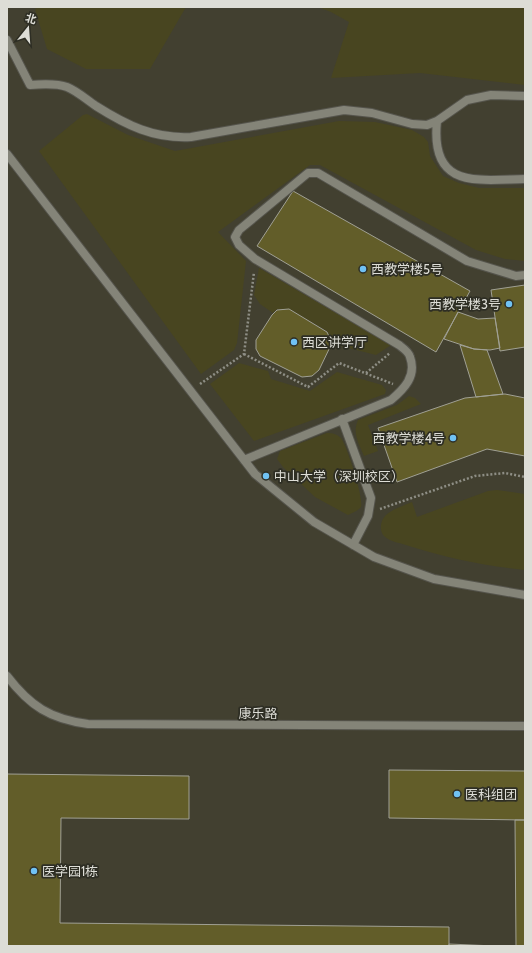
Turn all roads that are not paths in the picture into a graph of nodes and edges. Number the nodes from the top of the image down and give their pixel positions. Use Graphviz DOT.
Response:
graph roads {
  1 [pos="7,40"];
  2 [pos="525,96"];
  3 [pos="437,121"];
  4 [pos="8,159"];
  5 [pos="525,178"];
  6 [pos="525,275"];
  7 [pos="342,420"];
  8 [pos="244,460"];
  9 [pos="353,545"];
  10 [pos="525,595"];
  11 [pos="7,676"];
  12 [pos="525,726"];
  1 -- 3 [label="lane"];
  2 -- 3 [label="lane"];
  3 -- 5 [label="lane"];
  4 -- 8 [label="lane"];
  6 -- 7 [label="lane"];
  7 -- 8 [label="lane"];
  7 -- 9 [label="lane"];
  8 -- 9 [label="lane"];
  9 -- 10 [label="lane"];
  11 -- 12 [label="lane, 康乐路"];
}
